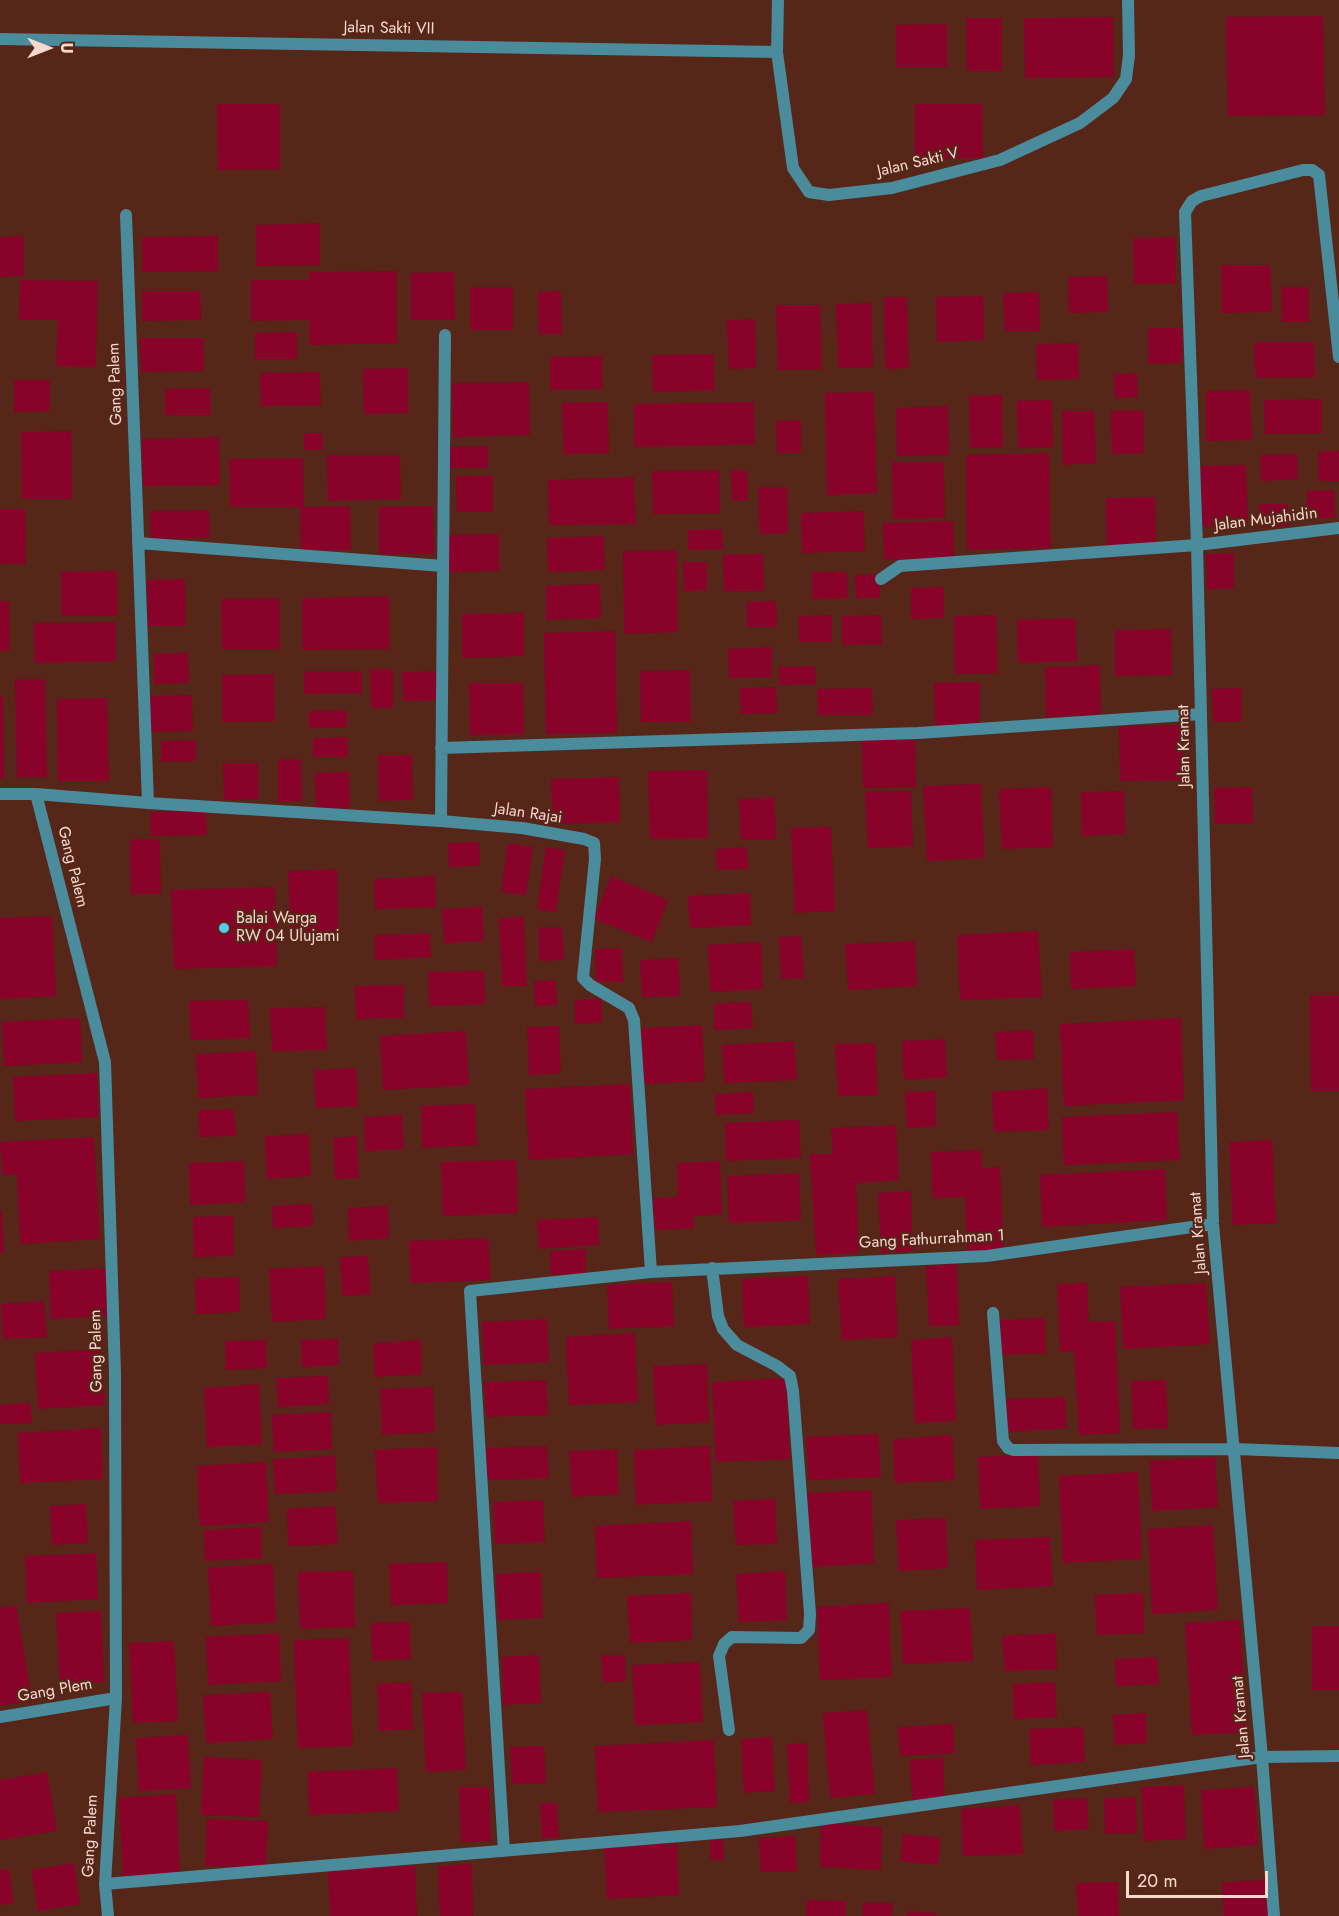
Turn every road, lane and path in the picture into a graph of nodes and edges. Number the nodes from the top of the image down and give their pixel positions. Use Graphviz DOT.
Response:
graph roads {
  1 [pos="778,0"];
  2 [pos="1128,0"];
  3 [pos="0,39"];
  4 [pos="777,52"];
  5 [pos="126,215"];
  6 [pos="445,335"];
  7 [pos="1339,357"];
  8 [pos="1339,528"];
  9 [pos="138,543"];
  10 [pos="1197,545"];
  11 [pos="443,566"];
  12 [pos="881,579"];
  13 [pos="1201,714"];
  14 [pos="441,748"];
  15 [pos="0,794"];
  16 [pos="36,794"];
  17 [pos="148,803"];
  18 [pos="441,821"];
  19 [pos="1214,1224"];
  20 [pos="712,1268"];
  21 [pos="651,1272"];
  22 [pos="993,1313"];
  23 [pos="1235,1449"];
  24 [pos="1339,1453"];
  25 [pos="116,1698"];
  26 [pos="0,1717"];
  27 [pos="729,1730"];
  28 [pos="1339,1756"];
  29 [pos="1262,1757"];
  30 [pos="504,1851"];
  31 [pos="105,1884"];
  32 [pos="108,1916"];
  33 [pos="1274,1916"];
  1 -- 4 [label="street, Jalan Sakti V"];
  2 -- 4 [label="street, Jalan Sakti V"];
  3 -- 4 [label="street, Jalan Sakti VII"];
  5 -- 9 [label="street, Gang Palem"];
  6 -- 11 [label="street"];
  7 -- 10 [label="street, Jalan Kramat"];
  8 -- 10 [label="street, Jalan Mujahidin"];
  9 -- 11 [label="street"];
  9 -- 17 [label="street, Gang Palem"];
  10 -- 12 [label="street, Jalan Mujahidin"];
  10 -- 13 [label="street, Jalan Kramat"];
  11 -- 14 [label="street"];
  13 -- 14 [label="street"];
  13 -- 19 [label="street, Jalan Kramat"];
  14 -- 18 [label="street"];
  15 -- 16 [label="street, Jalan Rajai"];
  16 -- 17 [label="street, Jalan Rajai"];
  16 -- 25 [label="street, Gang Palem"];
  17 -- 18 [label="street, Jalan Rajai"];
  18 -- 21 [label="street, Jalan Rajai"];
  19 -- 20 [label="street, Gang Fathurrahman 1"];
  19 -- 23 [label="street, Jalan Kramat"];
  20 -- 21 [label="street, Gang Fathurrahman 1"];
  20 -- 27 [label="street"];
  21 -- 30 [label="street, Gang Fathurrahman 1"];
  22 -- 23 [label="street"];
  23 -- 24 [label="street"];
  23 -- 29 [label="street, Jalan Kramat"];
  25 -- 26 [label="street, Gang Plem"];
  25 -- 31 [label="street, Gang Palem"];
  28 -- 29 [label="street"];
  29 -- 30 [label="street"];
  29 -- 33 [label="street, Jalan Kramat"];
  30 -- 31 [label="street"];
  31 -- 32 [label="street, Gang Palem"];
}
